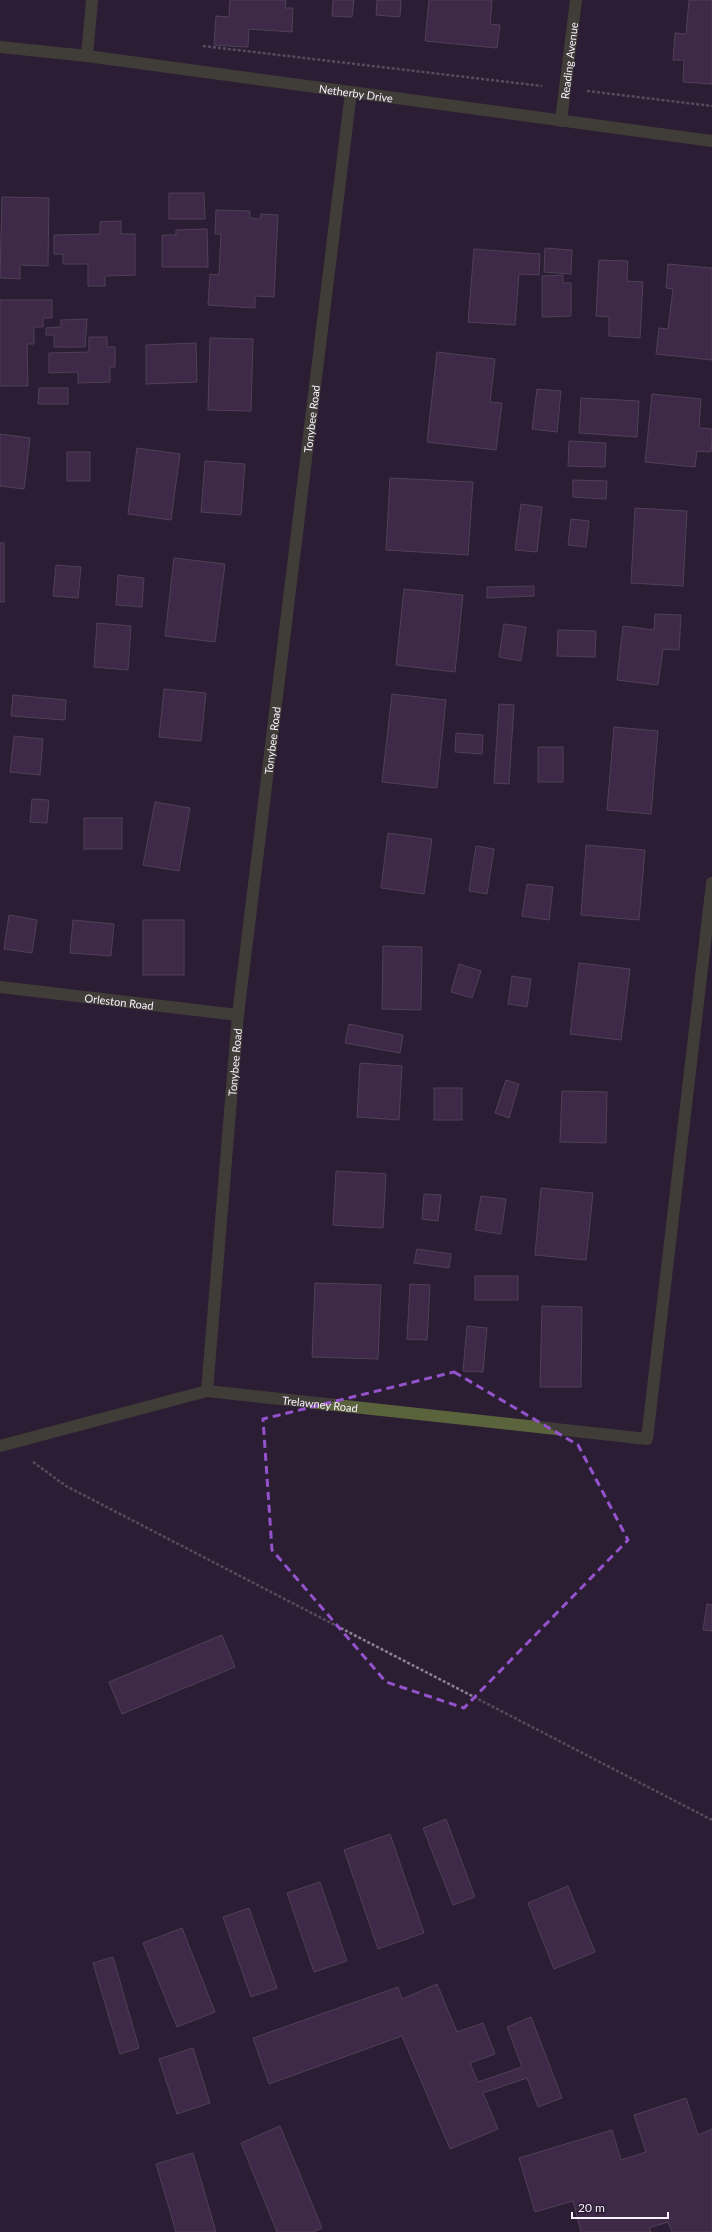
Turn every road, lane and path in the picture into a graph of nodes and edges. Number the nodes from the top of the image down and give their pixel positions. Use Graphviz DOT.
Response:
graph roads {
  1 [pos="92,0"];
  2 [pos="576,0"];
  3 [pos="200,46"];
  4 [pos="0,47"];
  5 [pos="87,56"];
  6 [pos="565,89"];
  7 [pos="351,92"];
  8 [pos="712,106"];
  9 [pos="561,121"];
  10 [pos="712,141"];
  11 [pos="712,883"];
  12 [pos="0,987"];
  13 [pos="238,1015"];
  14 [pos="207,1391"];
  15 [pos="4,1445"];
  16 [pos="712,1820"];
  1 -- 5 [label="street"];
  2 -- 6 [label="street, Reading Avenue"];
  3 -- 6 [label="path"];
  4 -- 5 [label="street, Netherby Drive"];
  5 -- 7 [label="street, Netherby Drive"];
  6 -- 8 [label="path"];
  6 -- 9 [label="street, Reading Avenue"];
  7 -- 9 [label="street, Netherby Drive"];
  7 -- 13 [label="street, Tonybee Road"];
  9 -- 10 [label="street, Netherby Drive"];
  11 -- 14 [label="street, Trelawney Road"];
  12 -- 13 [label="street, Orleston Road"];
  13 -- 14 [label="street, Tonybee Road"];
  14 -- 15 [label="street, Trelawney Road"];
  15 -- 16 [label="path"];
}
